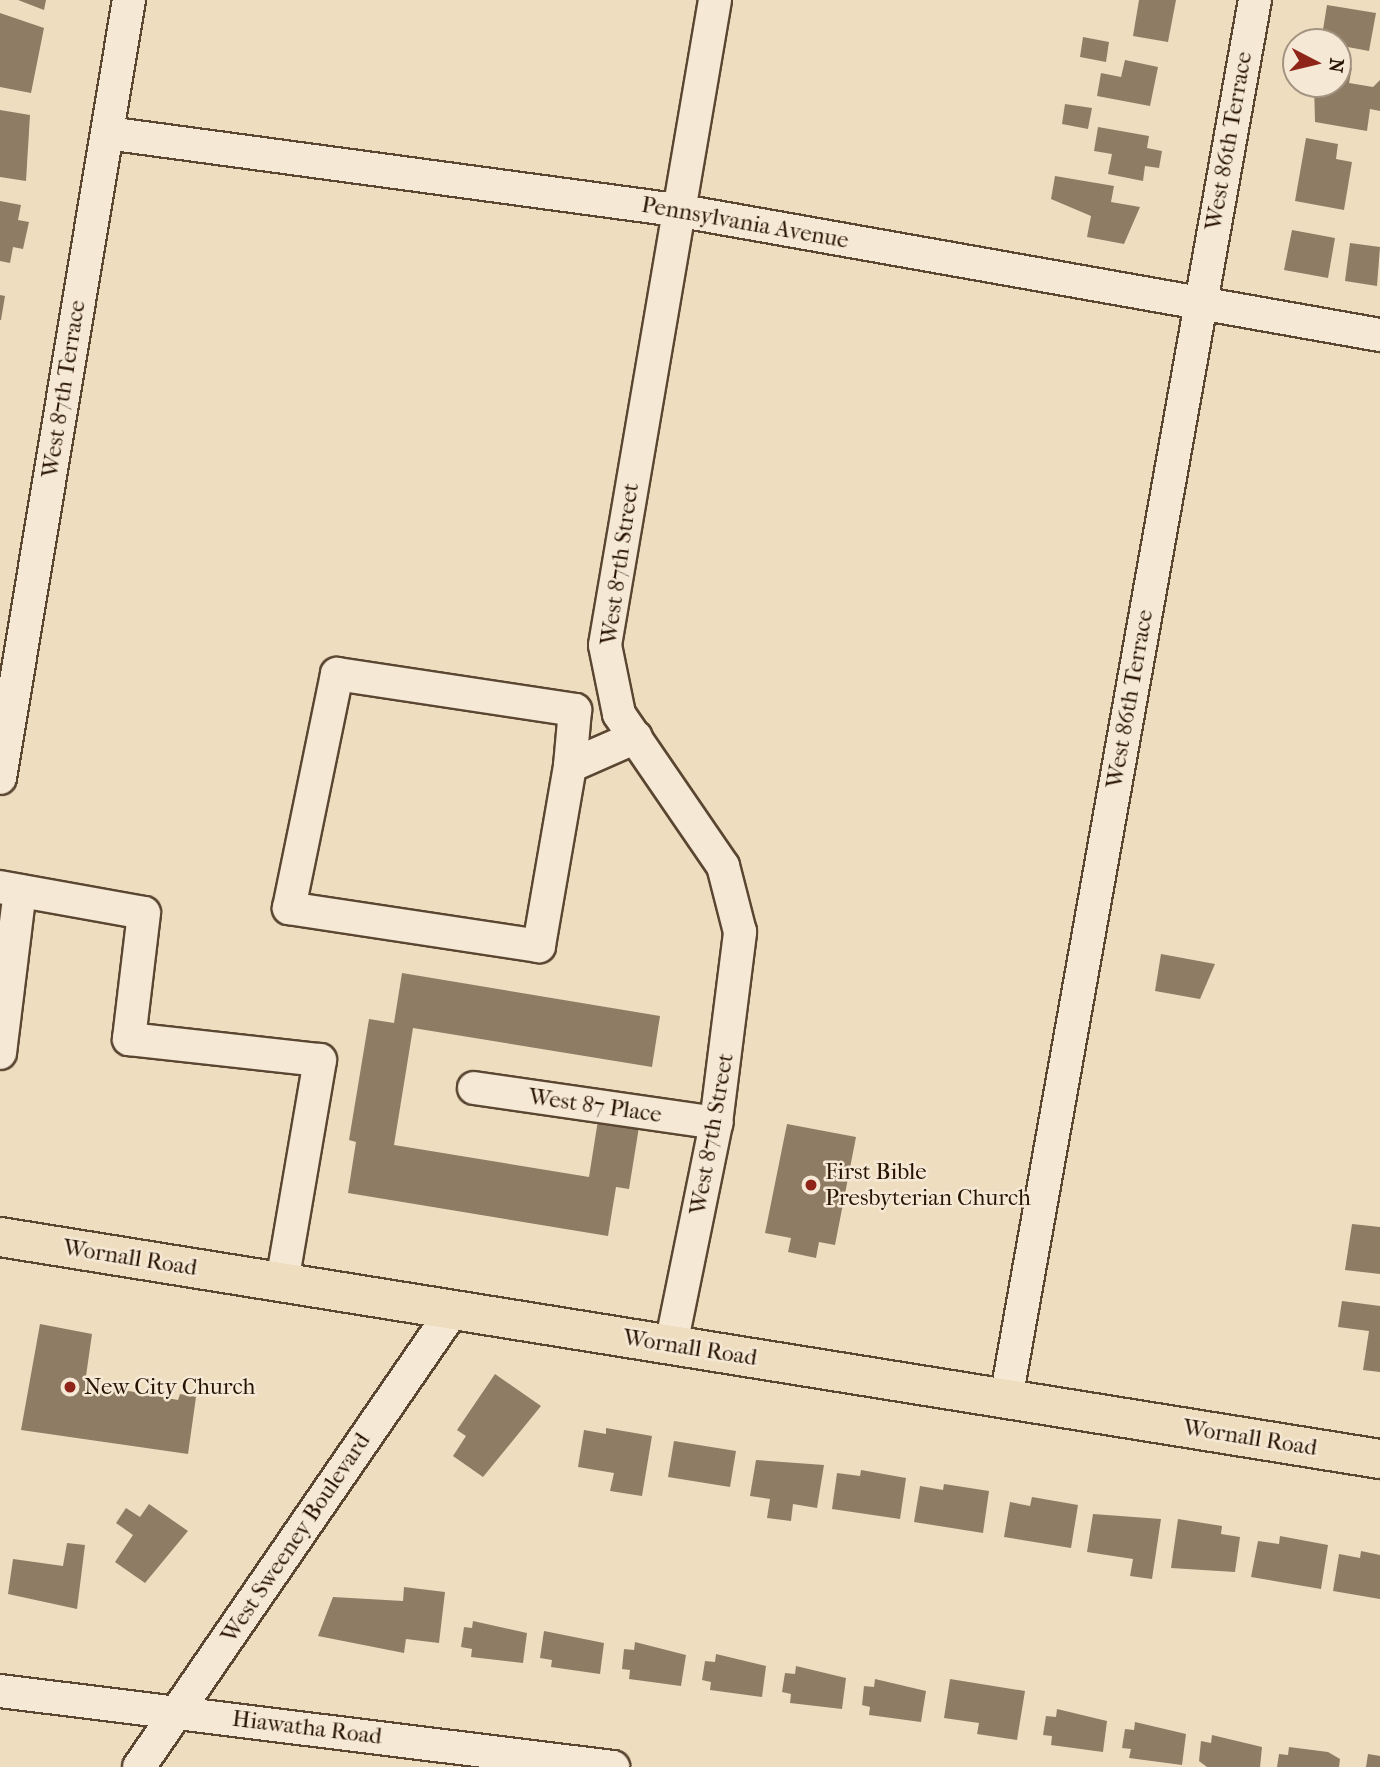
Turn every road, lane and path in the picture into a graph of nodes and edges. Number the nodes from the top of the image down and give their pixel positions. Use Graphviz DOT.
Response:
graph roads {
  1 [pos="129,0"];
  2 [pos="715,0"];
  3 [pos="1255,0"];
  4 [pos="107,133"];
  5 [pos="676,210"];
  6 [pos="1200,302"];
  7 [pos="1380,335"];
  8 [pos="636,737"];
  9 [pos="570,766"];
  10 [pos="0,778"];
  11 [pos="10,889"];
  12 [pos="0,1054"];
  13 [pos="474,1088"];
  14 [pos="716,1123"];
  15 [pos="0,1237"];
  16 [pos="282,1282"];
  17 [pos="453,1310"];
  18 [pos="671,1345"];
  19 [pos="1006,1399"];
  20 [pos="1380,1460"];
  21 [pos="0,1691"];
  22 [pos="177,1712"];
  23 [pos="521,1761"];
  24 [pos="139,1767"];
  25 [pos="613,1767"];
  1 -- 4 [label="street, West 87th Terrace"];
  2 -- 5 [label="street, West 87th Street"];
  3 -- 6 [label="street, West 86th Terrace"];
  4 -- 5 [label="street, Pennsylvania Avenue"];
  4 -- 10 [label="street, West 87th Terrace"];
  5 -- 6 [label="street, Pennsylvania Avenue"];
  5 -- 8 [label="street, West 87th Street"];
  6 -- 7 [label="street, Pennsylvania Avenue"];
  6 -- 19 [label="street, West 86th Terrace"];
  8 -- 9 [label="street"];
  8 -- 14 [label="street, West 87th Street"];
  9 -- 9 [label="street"];
  11 -- 12 [label="street"];
  11 -- 16 [label="street"];
  13 -- 14 [label="street, West 87 Place"];
  14 -- 18 [label="street, West 87th Street"];
  15 -- 16 [label="main road, Wornall Road"];
  16 -- 17 [label="main road, Wornall Road"];
  17 -- 18 [label="main road, Wornall Road"];
  17 -- 22 [label="street, West Sweeney Boulevard"];
  18 -- 19 [label="main road, Wornall Road"];
  19 -- 20 [label="main road, Wornall Road"];
  21 -- 22 [label="street, Hiawatha Road"];
  22 -- 23 [label="street, Hiawatha Road"];
  22 -- 24 [label="street, West Sweeney Boulevard"];
  23 -- 25 [label="street, Hiawatha Road"];
}
